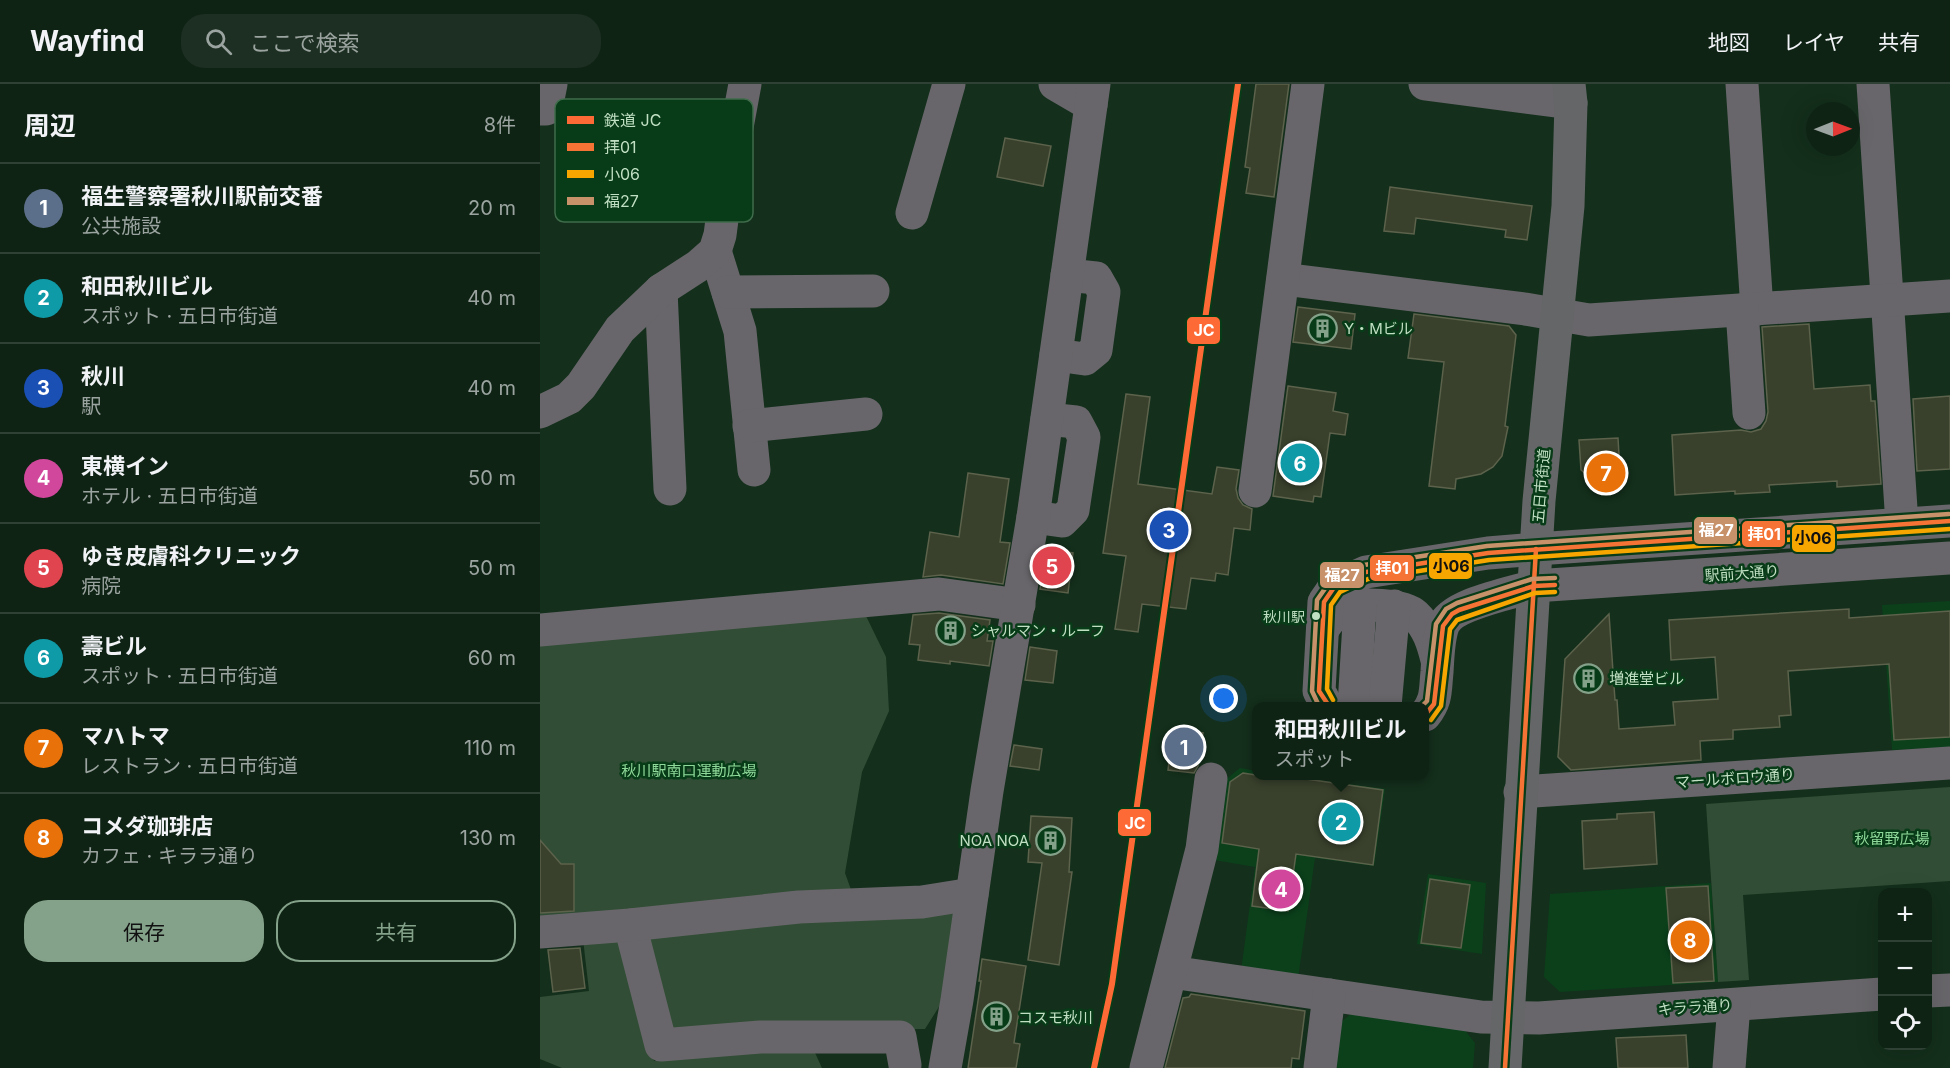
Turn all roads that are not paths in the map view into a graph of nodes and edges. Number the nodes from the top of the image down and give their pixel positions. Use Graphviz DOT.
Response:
graph roads {
  1 [pos="551,84"];
  2 [pos="745,84"];
  3 [pos="949,84"];
  4 [pos="1056,84"];
  5 [pos="1308,84"];
  6 [pos="1425,84"];
  7 [pos="1742,84"];
  8 [pos="1873,84"];
  9 [pos="1570,94"];
  10 [pos="1093,95"];
  11 [pos="742,99"];
  12 [pos="540,109"];
  13 [pos="912,213"];
  14 [pos="722,222"];
  15 [pos="715,251"];
  16 [pos="1283,279"];
  17 [pos="661,290"];
  18 [pos="873,291"];
  19 [pos="728,292"];
  20 [pos="1950,296"];
  21 [pos="1887,300"];
  22 [pos="1750,310"];
  23 [pos="1557,315"];
  24 [pos="540,412"];
  25 [pos="1749,412"];
  26 [pos="866,414"];
  27 [pos="749,426"];
  28 [pos="754,470"];
  29 [pos="670,489"];
  30 [pos="1255,490"];
  31 [pos="1950,521"];
  32 [pos="1902,524"];
  33 [pos="1536,549"];
  34 [pos="1950,558"];
  35 [pos="1534,586"];
  36 [pos="1019,605"];
  37 [pos="1360,606"];
  38 [pos="1394,606"];
  39 [pos="1323,629"];
  40 [pos="540,630"];
  41 [pos="1437,660"];
  42 [pos="1326,702"];
  43 [pos="1353,702"];
  44 [pos="1385,702"];
  45 [pos="1429,710"];
  46 [pos="1950,763"];
  47 [pos="1210,779"];
  48 [pos="1520,792"];
  49 [pos="972,894"];
  50 [pos="630,925"];
  51 [pos="540,932"];
  52 [pos="1171,972"];
  53 [pos="1950,990"];
  54 [pos="1932,991"];
  55 [pos="1878,994"];
  56 [pos="1329,995"];
  57 [pos="957,1000"];
  58 [pos="1734,1005"];
  59 [pos="1508,1018"];
  60 [pos="903,1066"];
  61 [pos="945,1068"];
  62 [pos="1146,1068"];
  63 [pos="1320,1068"];
  64 [pos="1505,1068"];
  65 [pos="1729,1068"];
  1 -- 12 [label="street"];
  2 -- 11 [label="street"];
  3 -- 13 [label="street"];
  4 -- 10 [label="street"];
  5 -- 16 [label="street"];
  6 -- 9 [label="street"];
  7 -- 22 [label="street"];
  8 -- 21 [label="street"];
  9 -- 23 [label="main road, 五日市街道"];
  10 -- 36 [label="street"];
  14 -- 15 [label="street"];
  15 -- 17 [label="street"];
  15 -- 19 [label="street"];
  16 -- 23 [label="street"];
  16 -- 30 [label="street"];
  17 -- 24 [label="street"];
  17 -- 29 [label="street"];
  18 -- 19 [label="street"];
  19 -- 27 [label="street"];
  20 -- 21 [label="street"];
  21 -- 22 [label="street"];
  21 -- 32 [label="street"];
  22 -- 23 [label="street"];
  22 -- 25 [label="street"];
  23 -- 33 [label="main road, 五日市街道"];
  26 -- 27 [label="street"];
  27 -- 28 [label="street"];
  31 -- 32 [label="street"];
  32 -- 33 [label="street"];
  33 -- 35 [label="main road, 五日市街道"];
  33 -- 39 [label="street"];
  34 -- 35 [label="street, 駅前大通り"];
  35 -- 41 [label="street, 駅前大通り"];
  35 -- 48 [label="main road, 五日市街道"];
  36 -- 40 [label="street"];
  36 -- 49 [label="street"];
  37 -- 38 [label="street"];
  37 -- 39 [label="street"];
  37 -- 43 [label="street"];
  38 -- 41 [label="street"];
  38 -- 44 [label="street"];
  39 -- 42 [label="street"];
  41 -- 45 [label="street, 駅前大通り"];
  46 -- 48 [label="street, マールボロウ通り"];
  47 -- 52 [label="street"];
  48 -- 59 [label="main road, 五日市街道"];
  49 -- 50 [label="street"];
  49 -- 57 [label="street"];
  50 -- 51 [label="street"];
  50 -- 60 [label="street"];
  52 -- 56 [label="street, キララ通り"];
  52 -- 62 [label="street"];
  53 -- 54 [label="street"];
  55 -- 58 [label="street, キララ通り"];
  56 -- 59 [label="street, キララ通り"];
  56 -- 63 [label="street"];
  57 -- 60 [label="street"];
  57 -- 61 [label="street"];
  58 -- 59 [label="street, キララ通り"];
  58 -- 65 [label="street"];
  59 -- 64 [label="main road, 五日市街道"];
}
